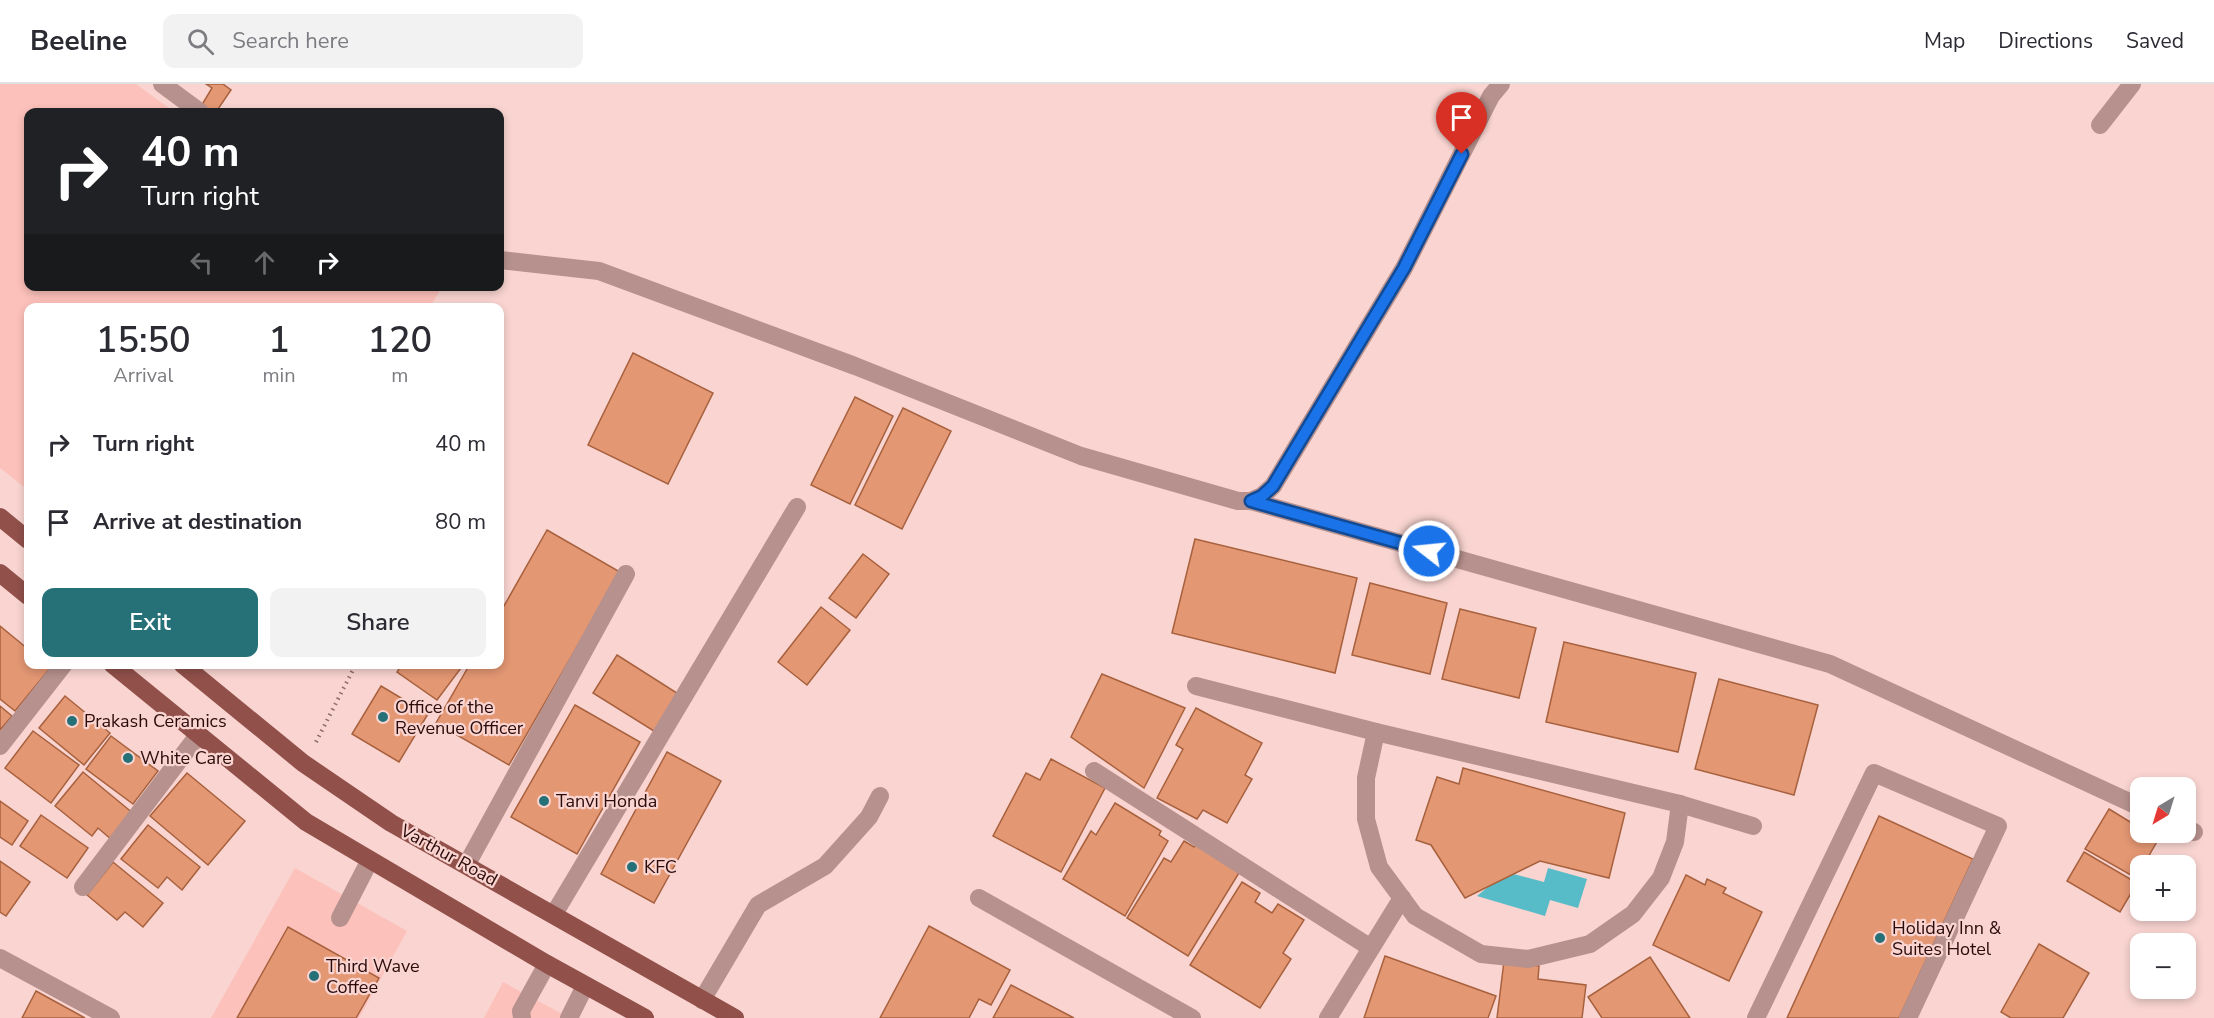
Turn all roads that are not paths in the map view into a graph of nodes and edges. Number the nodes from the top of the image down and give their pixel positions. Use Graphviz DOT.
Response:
graph roads {
  1 [pos="162,84"];
  2 [pos="1501,84"];
  3 [pos="2132,84"];
  4 [pos="195,108"];
  5 [pos="2100,125"];
  6 [pos="504,260"];
  7 [pos="1251,501"];
  8 [pos="797,507"];
  9 [pos="0,517"];
  10 [pos="24,537"];
  11 [pos="0,573"];
  12 [pos="626,574"];
  13 [pos="24,593"];
  14 [pos="60,669"];
  15 [pos="118,669"];
  16 [pos="188,669"];
  17 [pos="1196,686"];
  18 [pos="1376,732"];
  19 [pos="199,734"];
  20 [pos="0,746"];
  21 [pos="1094,771"];
  22 [pos="880,796"];
  23 [pos="2130,802"];
  24 [pos="1680,804"];
  25 [pos="1754,826"];
  26 [pos="370,860"];
  27 [pos="467,864"];
  28 [pos="83,886"];
  29 [pos="979,898"];
  30 [pos="1402,898"];
  31 [pos="554,914"];
  32 [pos="340,918"];
  33 [pos="1371,948"];
  34 [pos="0,958"];
  35 [pos="547,964"];
  36 [pos="585,986"];
  37 [pos="702,1000"];
  38 [pos="111,1018"];
  39 [pos="522,1018"];
  40 [pos="569,1018"];
  41 [pos="645,1018"];
  42 [pos="735,1018"];
  43 [pos="1192,1018"];
  44 [pos="1329,1018"];
  45 [pos="1756,1018"];
  46 [pos="1908,1018"];
  1 -- 4 [label="street"];
  2 -- 7 [label="street"];
  3 -- 5 [label="street"];
  6 -- 7 [label="street"];
  7 -- 23 [label="street"];
  8 -- 31 [label="street"];
  9 -- 10 [label="main road"];
  11 -- 13 [label="main road"];
  12 -- 27 [label="street"];
  14 -- 20 [label="street"];
  15 -- 19 [label="main road"];
  16 -- 27 [label="main road, Varthur Road"];
  17 -- 18 [label="street"];
  18 -- 24 [label="street"];
  18 -- 30 [label="street"];
  19 -- 26 [label="main road"];
  19 -- 28 [label="street"];
  21 -- 33 [label="street"];
  22 -- 37 [label="street"];
  24 -- 25 [label="street"];
  24 -- 30 [label="street"];
  26 -- 32 [label="street"];
  26 -- 35 [label="main road"];
  27 -- 31 [label="main road, Varthur Road"];
  29 -- 43 [label="street"];
  30 -- 33 [label="street"];
  31 -- 37 [label="main road, Varthur Road"];
  33 -- 44 [label="street"];
  34 -- 38 [label="street"];
  35 -- 36 [label="main road"];
  35 -- 39 [label="street"];
  36 -- 40 [label="street"];
  36 -- 41 [label="main road"];
  37 -- 42 [label="main road, Varthur Road"];
  45 -- 46 [label="street"];
}
